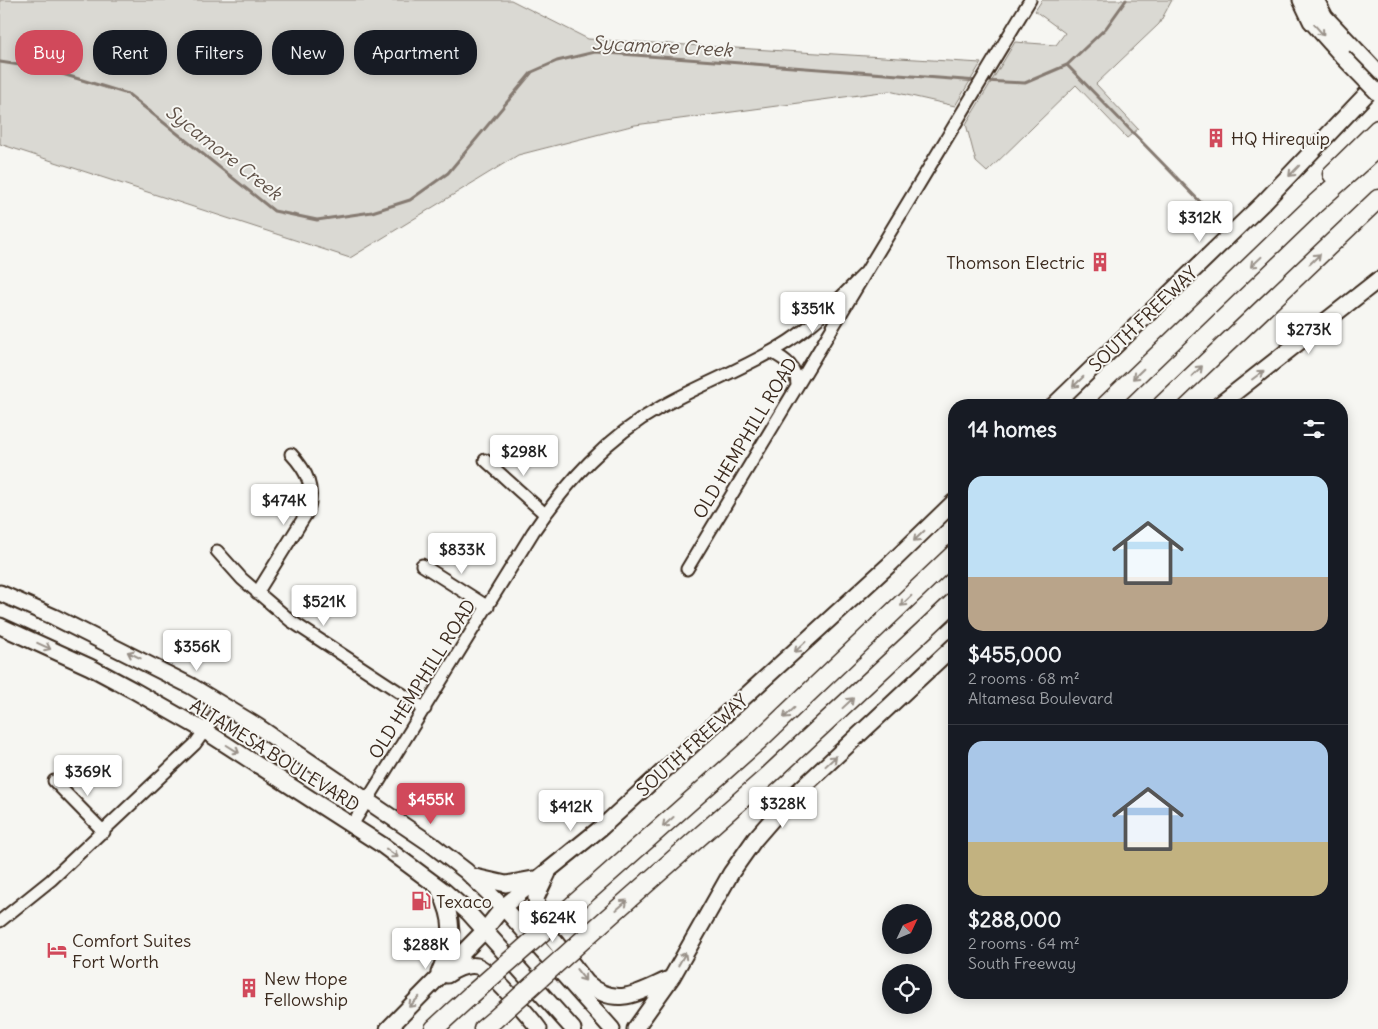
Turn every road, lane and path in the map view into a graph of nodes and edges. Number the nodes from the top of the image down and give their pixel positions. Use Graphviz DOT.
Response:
graph roads {
  1 [pos="1030,0"];
  2 [pos="1301,0"];
  3 [pos="1316,0"];
  4 [pos="1348,52"];
  5 [pos="1378,73"];
  6 [pos="1378,82"];
  7 [pos="1378,93"];
  8 [pos="1378,129"];
  9 [pos="1378,147"];
  10 [pos="1378,199"];
  11 [pos="1316,203"];
  12 [pos="1370,211"];
  13 [pos="865,273"];
  14 [pos="1378,280"];
  15 [pos="771,352"];
  16 [pos="797,385"];
  17 [pos="1060,399"];
  18 [pos="1112,399"];
  19 [pos="1168,399"];
  20 [pos="1227,399"];
  21 [pos="291,454"];
  22 [pos="485,460"];
  23 [pos="948,508"];
  24 [pos="545,514"];
  25 [pos="216,551"];
  26 [pos="948,560"];
  27 [pos="422,565"];
  28 [pos="687,569"];
  29 [pos="0,593"];
  30 [pos="257,593"];
  31 [pos="488,607"];
  32 [pos="948,608"];
  33 [pos="0,626"];
  34 [pos="948,652"];
  35 [pos="223,705"];
  36 [pos="425,709"];
  37 [pos="205,731"];
  38 [pos="54,781"];
  39 [pos="369,800"];
  40 [pos="352,825"];
  41 [pos="104,832"];
  42 [pos="559,860"];
  43 [pos="471,876"];
  44 [pos="537,878"];
  45 [pos="439,887"];
  46 [pos="502,907"];
  47 [pos="0,921"];
  48 [pos="485,930"];
  49 [pos="672,977"];
  50 [pos="436,982"];
  51 [pos="647,1021"];
  52 [pos="489,1024"];
  53 [pos="388,1029"];
  54 [pos="434,1029"];
  55 [pos="539,1029"];
  56 [pos="573,1029"];
  57 [pos="612,1029"];
  58 [pos="635,1029"];
  1 -- 13 [label="street, OLD HEMPHILL ROAD"];
  2 -- 4 [label="main road, one-way"];
  3 -- 4 [label="main road"];
  4 -- 5 [label="main road"];
  4 -- 7 [label="main road, bridge"];
  6 -- 17 [label="main road, SOUTH FREEWAY, one-way"];
  8 -- 11 [label="highway"];
  9 -- 11 [label="highway, SOUTH FREEWAY"];
  10 -- 12 [label="highway"];
  11 -- 18 [label="highway, SOUTH FREEWAY, one-way"];
  19 -- 12 [label="highway, one-way"];
  13 -- 15 [label="street, OLD HEMPHILL ROAD"];
  13 -- 16 [label="street, OLD HEMPHILL ROAD"];
  20 -- 14 [label="main road, one-way"];
  15 -- 16 [label="street"];
  15 -- 24 [label="street, OLD HEMPHILL ROAD"];
  16 -- 28 [label="street, OLD HEMPHILL ROAD"];
  21 -- 30 [label="street"];
  22 -- 24 [label="street"];
  23 -- 42 [label="main road, SOUTH FREEWAY, one-way"];
  24 -- 31 [label="street, OLD HEMPHILL ROAD"];
  25 -- 30 [label="street"];
  26 -- 54 [label="highway, one-way, bridge"];
  27 -- 31 [label="street"];
  35 -- 29 [label="main road, ALTAMESA BOULEVARD, one-way"];
  30 -- 36 [label="street"];
  31 -- 36 [label="street, OLD HEMPHILL ROAD"];
  52 -- 32 [label="highway, one-way, bridge"];
  33 -- 37 [label="main road, ALTAMESA BOULEVARD, one-way"];
  49 -- 34 [label="main road, one-way"];
  35 -- 37 [label="street"];
  35 -- 39 [label="main road, ALTAMESA BOULEVARD"];
  36 -- 39 [label="street, OLD HEMPHILL ROAD"];
  37 -- 40 [label="main road, ALTAMESA BOULEVARD, one-way"];
  37 -- 41 [label="street"];
  38 -- 41 [label="street"];
  39 -- 40 [label="street, OLD HEMPHILL ROAD"];
  39 -- 43 [label="main road, ALTAMESA BOULEVARD"];
  40 -- 45 [label="main road, ALTAMESA BOULEVARD, one-way"];
  41 -- 47 [label="street"];
  42 -- 44 [label="main road, SOUTH FREEWAY"];
  42 -- 49 [label="main road, one-way"];
  43 -- 44 [label="main road"];
  43 -- 46 [label="main road, ALTAMESA BOULEVARD"];
  44 -- 46 [label="main road, SOUTH FREEWAY"];
  45 -- 48 [label="main road, ALTAMESA BOULEVARD"];
  45 -- 50 [label="main road"];
  46 -- 48 [label="main road, SOUTH FREEWAY"];
  46 -- 57 [label="main road, ALTAMESA BOULEVARD"];
  48 -- 50 [label="main road, SOUTH FREEWAY"];
  48 -- 56 [label="main road, ALTAMESA BOULEVARD"];
  49 -- 51 [label="main road"];
  50 -- 53 [label="main road, SOUTH FREEWAY, one-way"];
  50 -- 55 [label="main road"];
  51 -- 58 [label="main road"];
}
